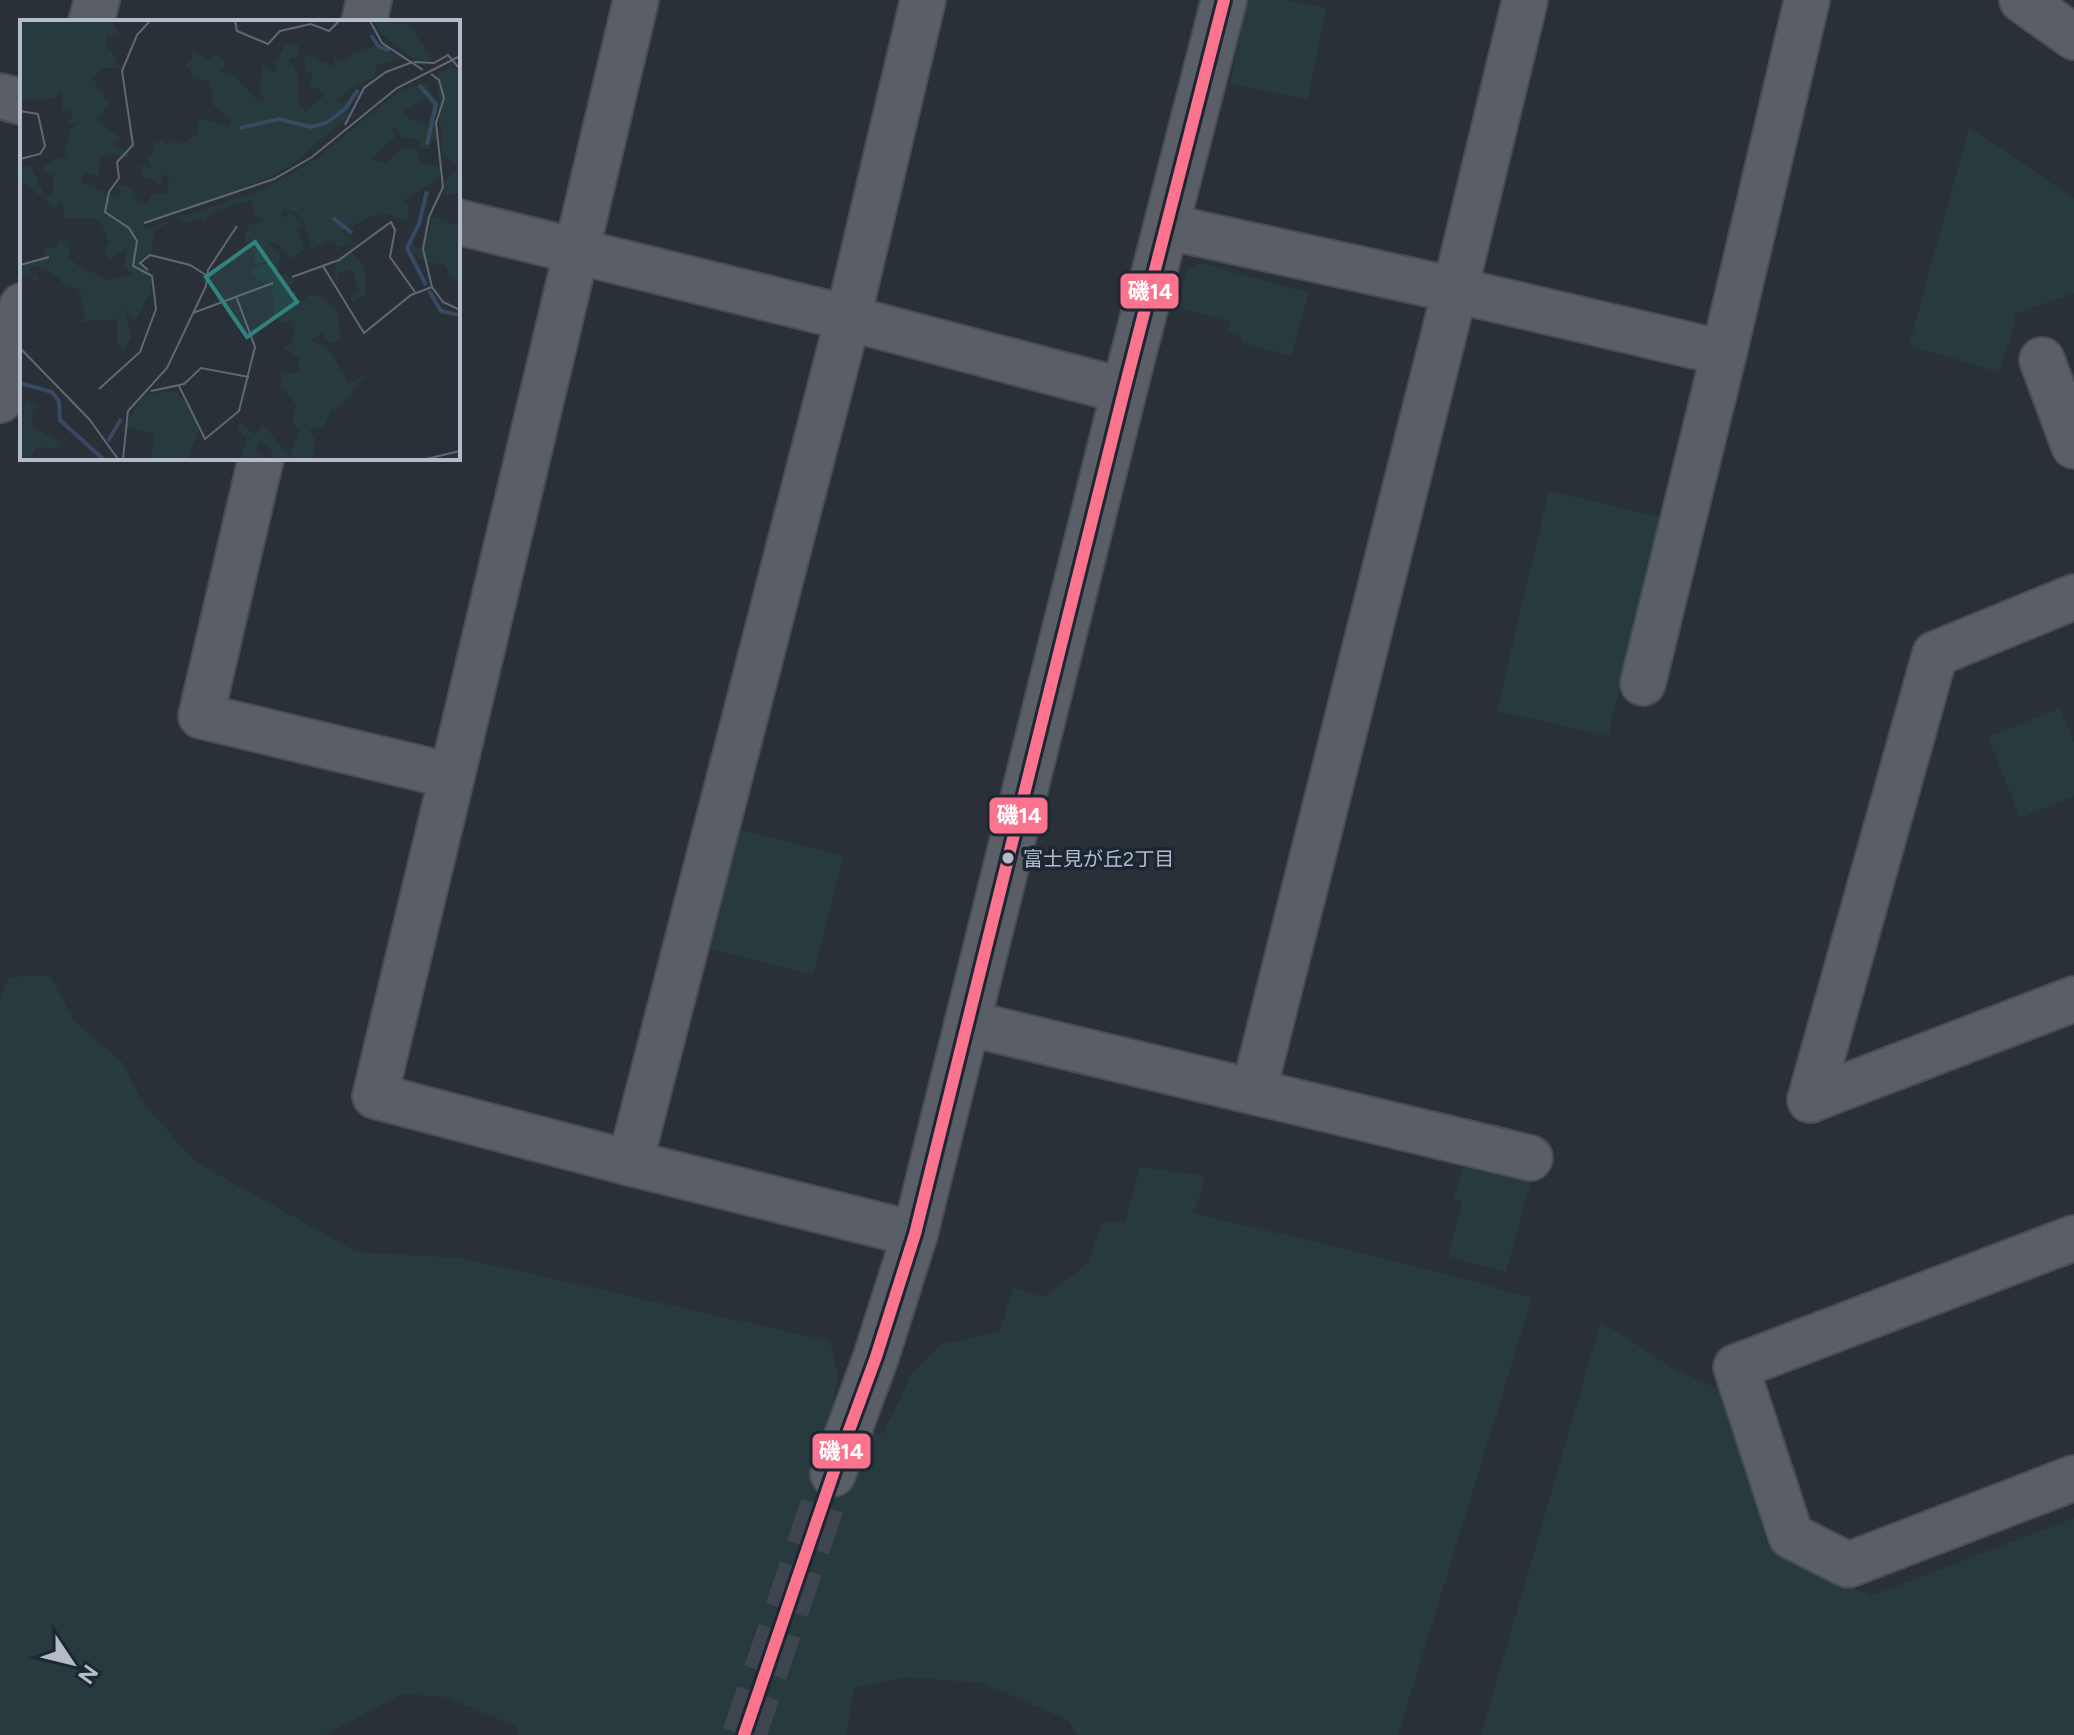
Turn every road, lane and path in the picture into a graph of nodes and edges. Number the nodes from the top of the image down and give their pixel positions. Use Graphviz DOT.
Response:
graph roads {
  1 [pos="97,0"];
  2 [pos="369,0"];
  3 [pos="636,0"];
  4 [pos="923,0"];
  5 [pos="1224,0"];
  6 [pos="1525,0"];
  7 [pos="1807,0"];
  8 [pos="2022,0"];
  9 [pos="92,20"];
  10 [pos="364,20"];
  11 [pos="2074,37"];
  12 [pos="0,96"];
  13 [pos="20,101"];
  14 [pos="460,222"];
  15 [pos="1168,227"];
  16 [pos="575,251"];
  17 [pos="1455,290"];
  18 [pos="20,315"];
  19 [pos="848,318"];
  20 [pos="1724,353"];
  21 [pos="2042,360"];
  22 [pos="1124,391"];
  23 [pos="0,400"];
  24 [pos="2074,446"];
  25 [pos="261,460"];
  26 [pos="2074,597"];
  27 [pos="1643,683"];
  28 [pos="452,776"];
  29 [pos="2074,999"];
  30 [pos="967,1023"];
  31 [pos="1254,1090"];
  32 [pos="1530,1158"];
  33 [pos="630,1163"];
  34 [pos="915,1234"];
  35 [pos="2074,1238"];
  36 [pos="833,1474"];
  37 [pos="2074,1478"];
  1 -- 9 [label="street"];
  2 -- 10 [label="street"];
  3 -- 16 [label="street"];
  4 -- 19 [label="street"];
  5 -- 15 [label="street"];
  6 -- 17 [label="street"];
  7 -- 20 [label="street"];
  8 -- 11 [label="street"];
  12 -- 13 [label="street"];
  14 -- 16 [label="street"];
  15 -- 17 [label="street"];
  15 -- 22 [label="street"];
  16 -- 19 [label="street"];
  16 -- 28 [label="street"];
  17 -- 20 [label="street"];
  17 -- 31 [label="street"];
  18 -- 23 [label="street"];
  19 -- 22 [label="street"];
  19 -- 33 [label="street"];
  20 -- 27 [label="street"];
  21 -- 24 [label="street"];
  22 -- 30 [label="street"];
  25 -- 28 [label="street"];
  26 -- 29 [label="street"];
  28 -- 33 [label="street"];
  30 -- 31 [label="street"];
  30 -- 34 [label="street"];
  31 -- 32 [label="street"];
  33 -- 34 [label="street"];
  34 -- 36 [label="street"];
  35 -- 37 [label="street"];
}
